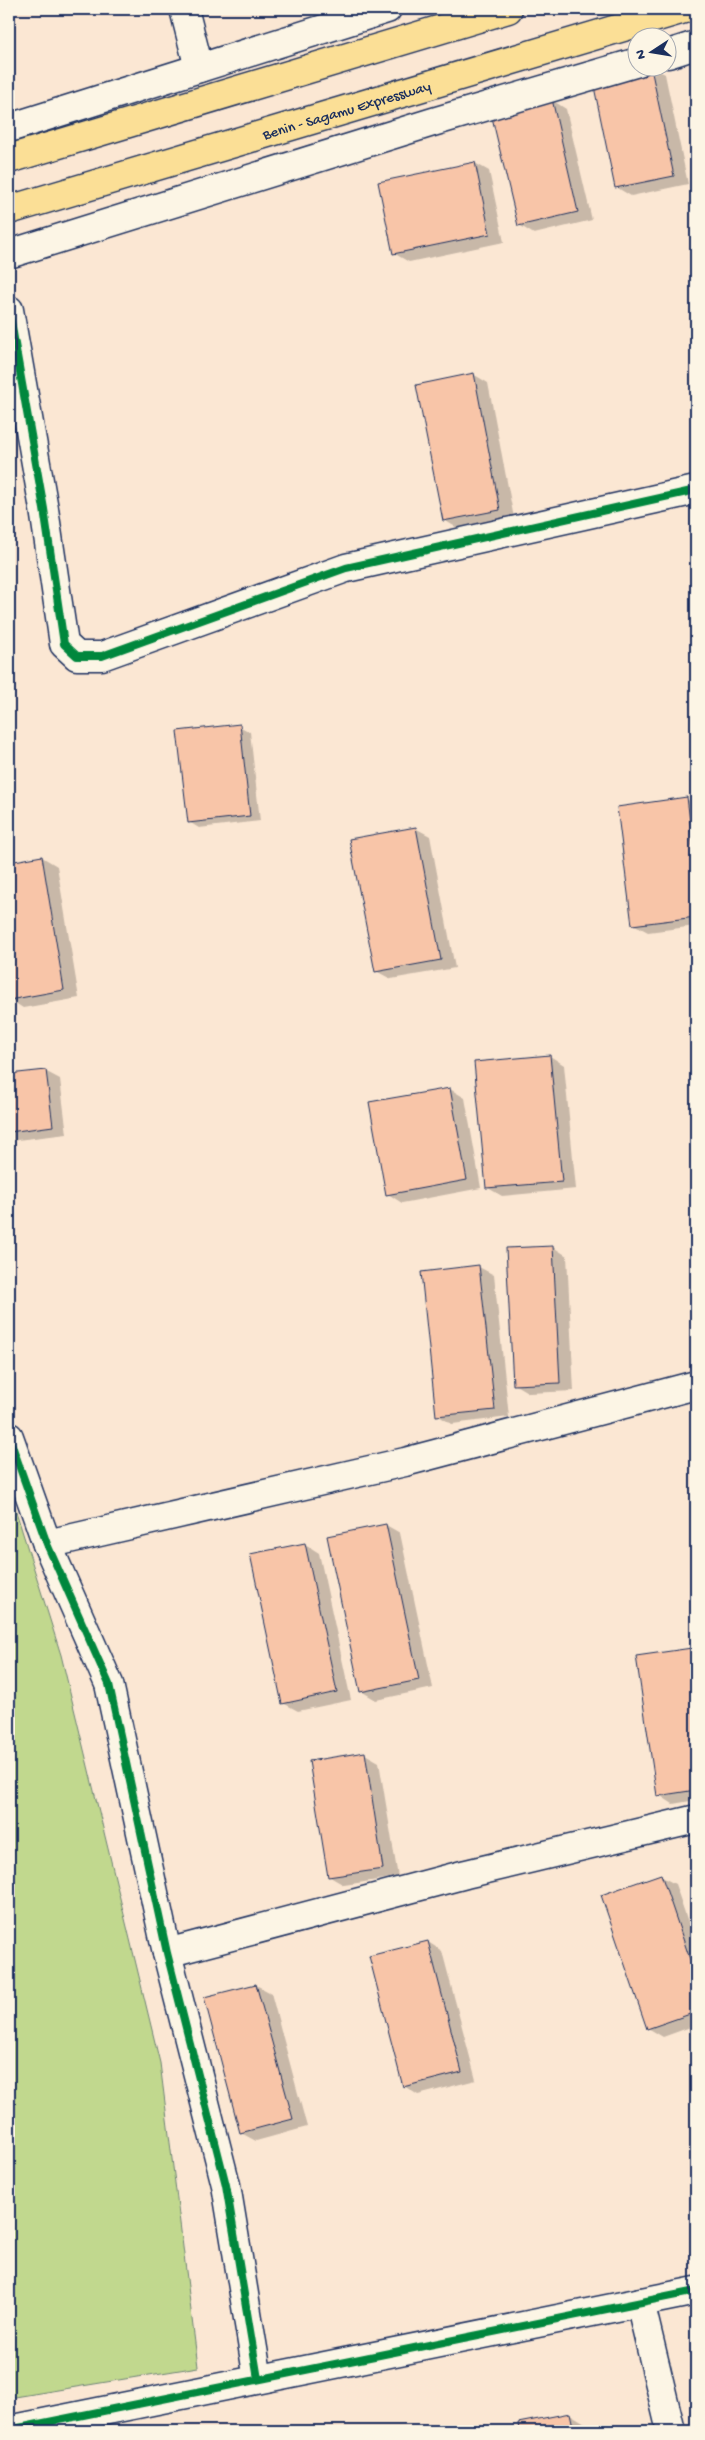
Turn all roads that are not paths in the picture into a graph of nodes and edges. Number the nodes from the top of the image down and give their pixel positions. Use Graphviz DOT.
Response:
graph roads {
  1 [pos="184,9"];
  2 [pos="387,9"];
  3 [pos="508,9"];
  4 [pos="684,9"];
  5 [pos="696,45"];
  6 [pos="678,51"];
  7 [pos="628,65"];
  8 [pos="199,68"];
  9 [pos="9,128"];
  10 [pos="9,159"];
  11 [pos="9,210"];
  12 [pos="9,254"];
  13 [pos="9,310"];
  14 [pos="696,490"];
  15 [pos="696,1385"];
  16 [pos="9,1436"];
  17 [pos="47,1544"];
  18 [pos="696,1819"];
  19 [pos="167,1953"];
  20 [pos="696,2291"];
  21 [pos="640,2302"];
  22 [pos="258,2379"];
  23 [pos="9,2430"];
  24 [pos="671,2431"];
  1 -- 8 [label="street"];
  2 -- 8 [label="street"];
  3 -- 10 [label="highway"];
  4 -- 11 [label="highway, Benin - Sagamu Expressway"];
  5 -- 6 [label="street"];
  7 -- 12 [label="street"];
  8 -- 9 [label="street"];
  13 -- 14 [label="street"];
  15 -- 17 [label="street"];
  16 -- 17 [label="street"];
  17 -- 19 [label="street"];
  18 -- 19 [label="street"];
  19 -- 22 [label="street"];
  20 -- 21 [label="street"];
  21 -- 22 [label="street"];
  21 -- 24 [label="street"];
  22 -- 23 [label="street"];
}
